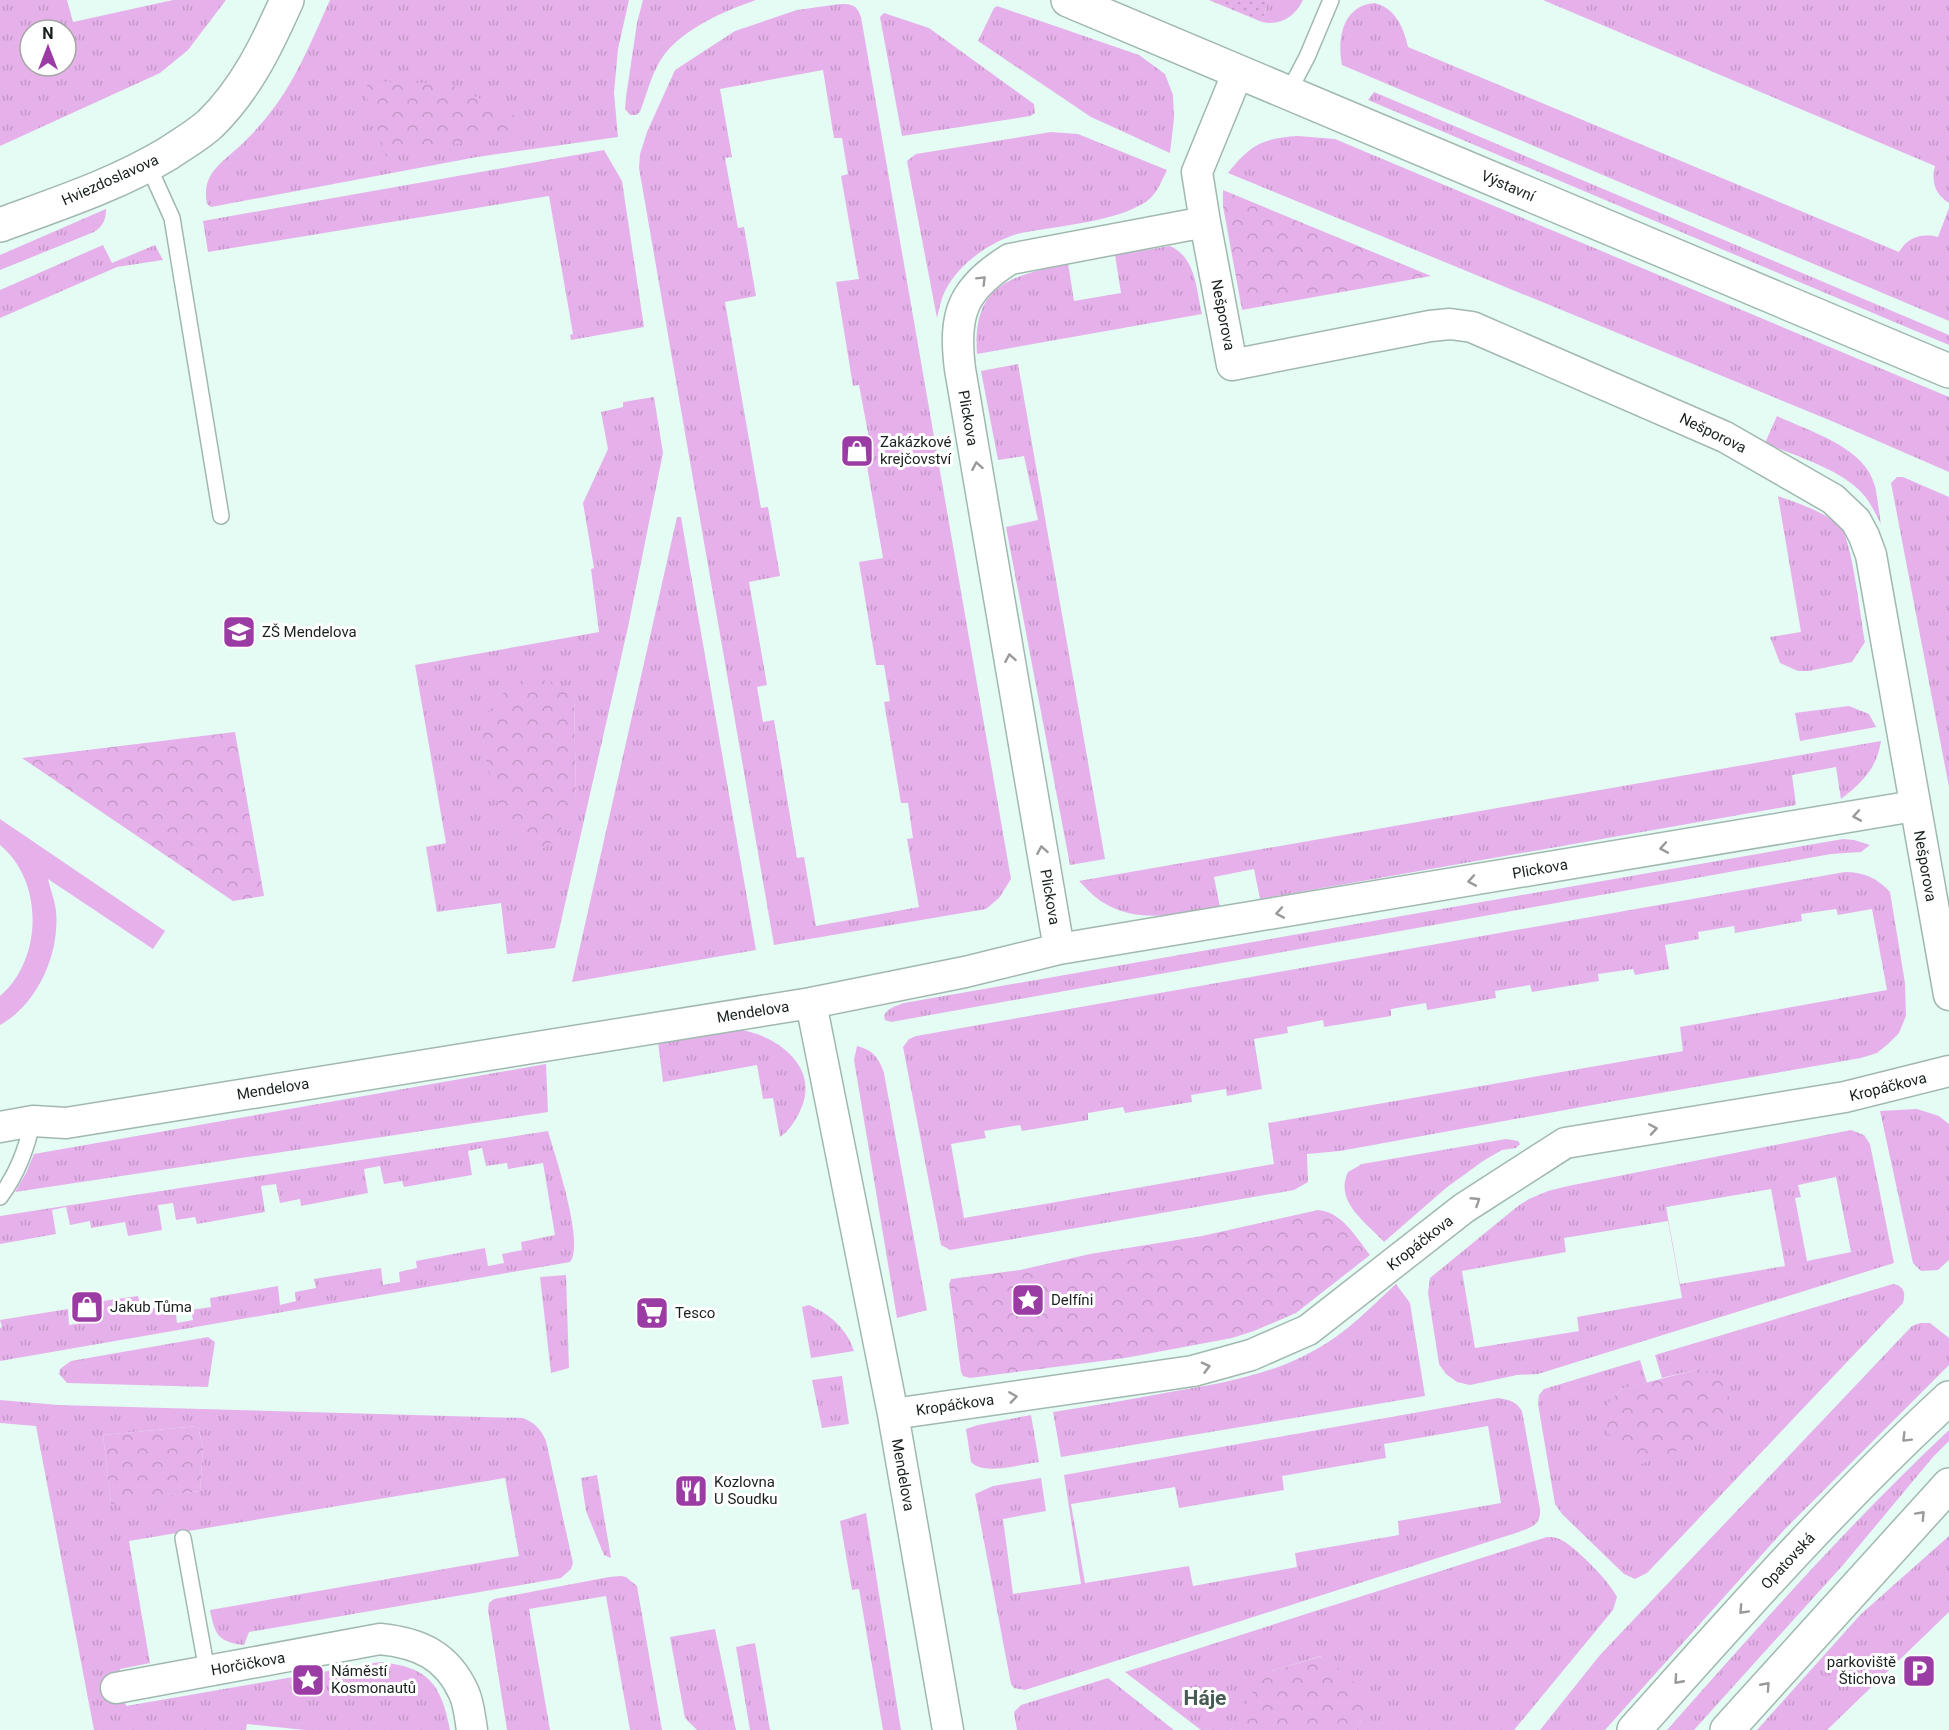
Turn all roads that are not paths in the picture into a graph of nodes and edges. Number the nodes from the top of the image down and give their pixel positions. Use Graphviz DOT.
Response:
graph roads {
  1 [pos="287,0"];
  2 [pos="1068,0"];
  3 [pos="1331,0"];
  4 [pos="1238,72"];
  5 [pos="1288,93"];
  6 [pos="148,165"];
  7 [pos="1204,222"];
  8 [pos="0,225"];
  9 [pos="1949,371"];
  10 [pos="221,516"];
  11 [pos="1914,806"];
  12 [pos="1059,949"];
  13 [pos="1949,994"];
  14 [pos="811,1003"];
  15 [pos="1949,1071"];
  16 [pos="33,1121"];
  17 [pos="0,1127"];
  18 [pos="0,1197"];
  19 [pos="1949,1398"];
  20 [pos="893,1414"];
  21 [pos="1949,1485"];
  22 [pos="183,1538"];
  23 [pos="207,1671"];
  24 [pos="116,1688"];
  25 [pos="472,1730"];
  26 [pos="948,1730"];
  27 [pos="1634,1730"];
  28 [pos="1727,1730"];
  1 -- 6 [label="main road, Hviezdoslavova"];
  2 -- 4 [label="main road, Výstavní"];
  3 -- 5 [label="lane"];
  4 -- 5 [label="main road, Výstavní"];
  4 -- 7 [label="street"];
  5 -- 9 [label="main road, Výstavní"];
  6 -- 8 [label="main road, Hviezdoslavova"];
  6 -- 10 [label="lane"];
  7 -- 11 [label="street, Nešporova"];
  12 -- 7 [label="street, Plickova, one-way"];
  11 -- 12 [label="street, Plickova, one-way"];
  11 -- 13 [label="street, Nešporova"];
  12 -- 14 [label="street, Plickova"];
  14 -- 16 [label="street, Mendelova"];
  14 -- 20 [label="street, Mendelova"];
  20 -- 15 [label="street, Kropáčkova, one-way"];
  16 -- 17 [label="street, Mendelova"];
  16 -- 18 [label="lane"];
  19 -- 27 [label="main road, Opatovská, one-way"];
  20 -- 26 [label="street, Mendelova"];
  28 -- 21 [label="main road, one-way"];
  22 -- 23 [label="lane"];
  23 -- 24 [label="street, Horčičkova"];
  23 -- 25 [label="street, Horčičkova"];
}
